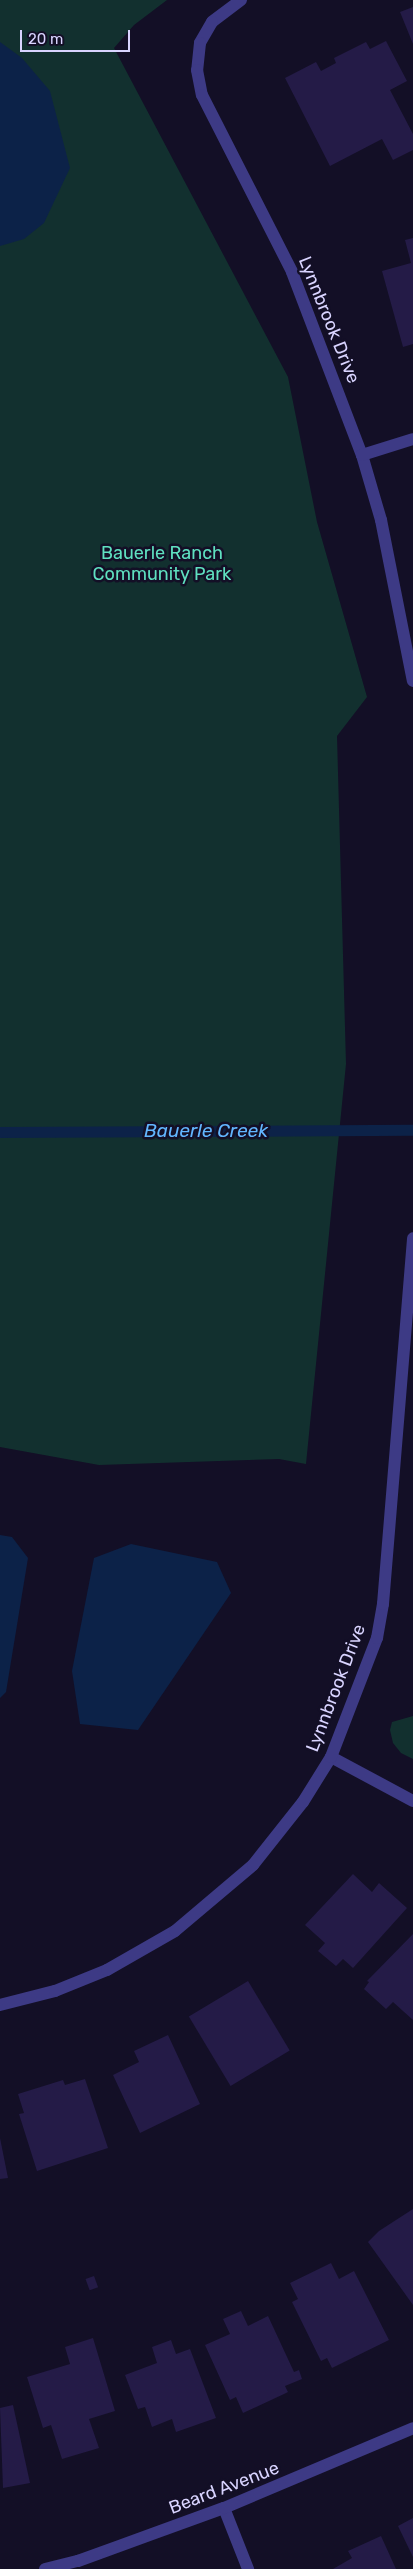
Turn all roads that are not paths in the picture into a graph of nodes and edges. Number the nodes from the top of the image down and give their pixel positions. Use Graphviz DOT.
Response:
graph roads {
  1 [pos="241,0"];
  2 [pos="413,439"];
  3 [pos="362,456"];
  4 [pos="413,681"];
  5 [pos="413,1238"];
  6 [pos="331,1757"];
  7 [pos="413,1801"];
  8 [pos="0,2005"];
  9 [pos="413,2428"];
  10 [pos="224,2508"];
  11 [pos="44,2569"];
  12 [pos="248,2569"];
  1 -- 3 [label="street, Lynnbrook Drive"];
  2 -- 3 [label="street"];
  3 -- 4 [label="street, Lynnbrook Drive"];
  5 -- 6 [label="street, Lynnbrook Drive"];
  6 -- 7 [label="street"];
  6 -- 8 [label="street, Lynnbrook Drive"];
  9 -- 10 [label="street, Beard Avenue"];
  10 -- 11 [label="street, Beard Avenue"];
  10 -- 12 [label="street"];
}
